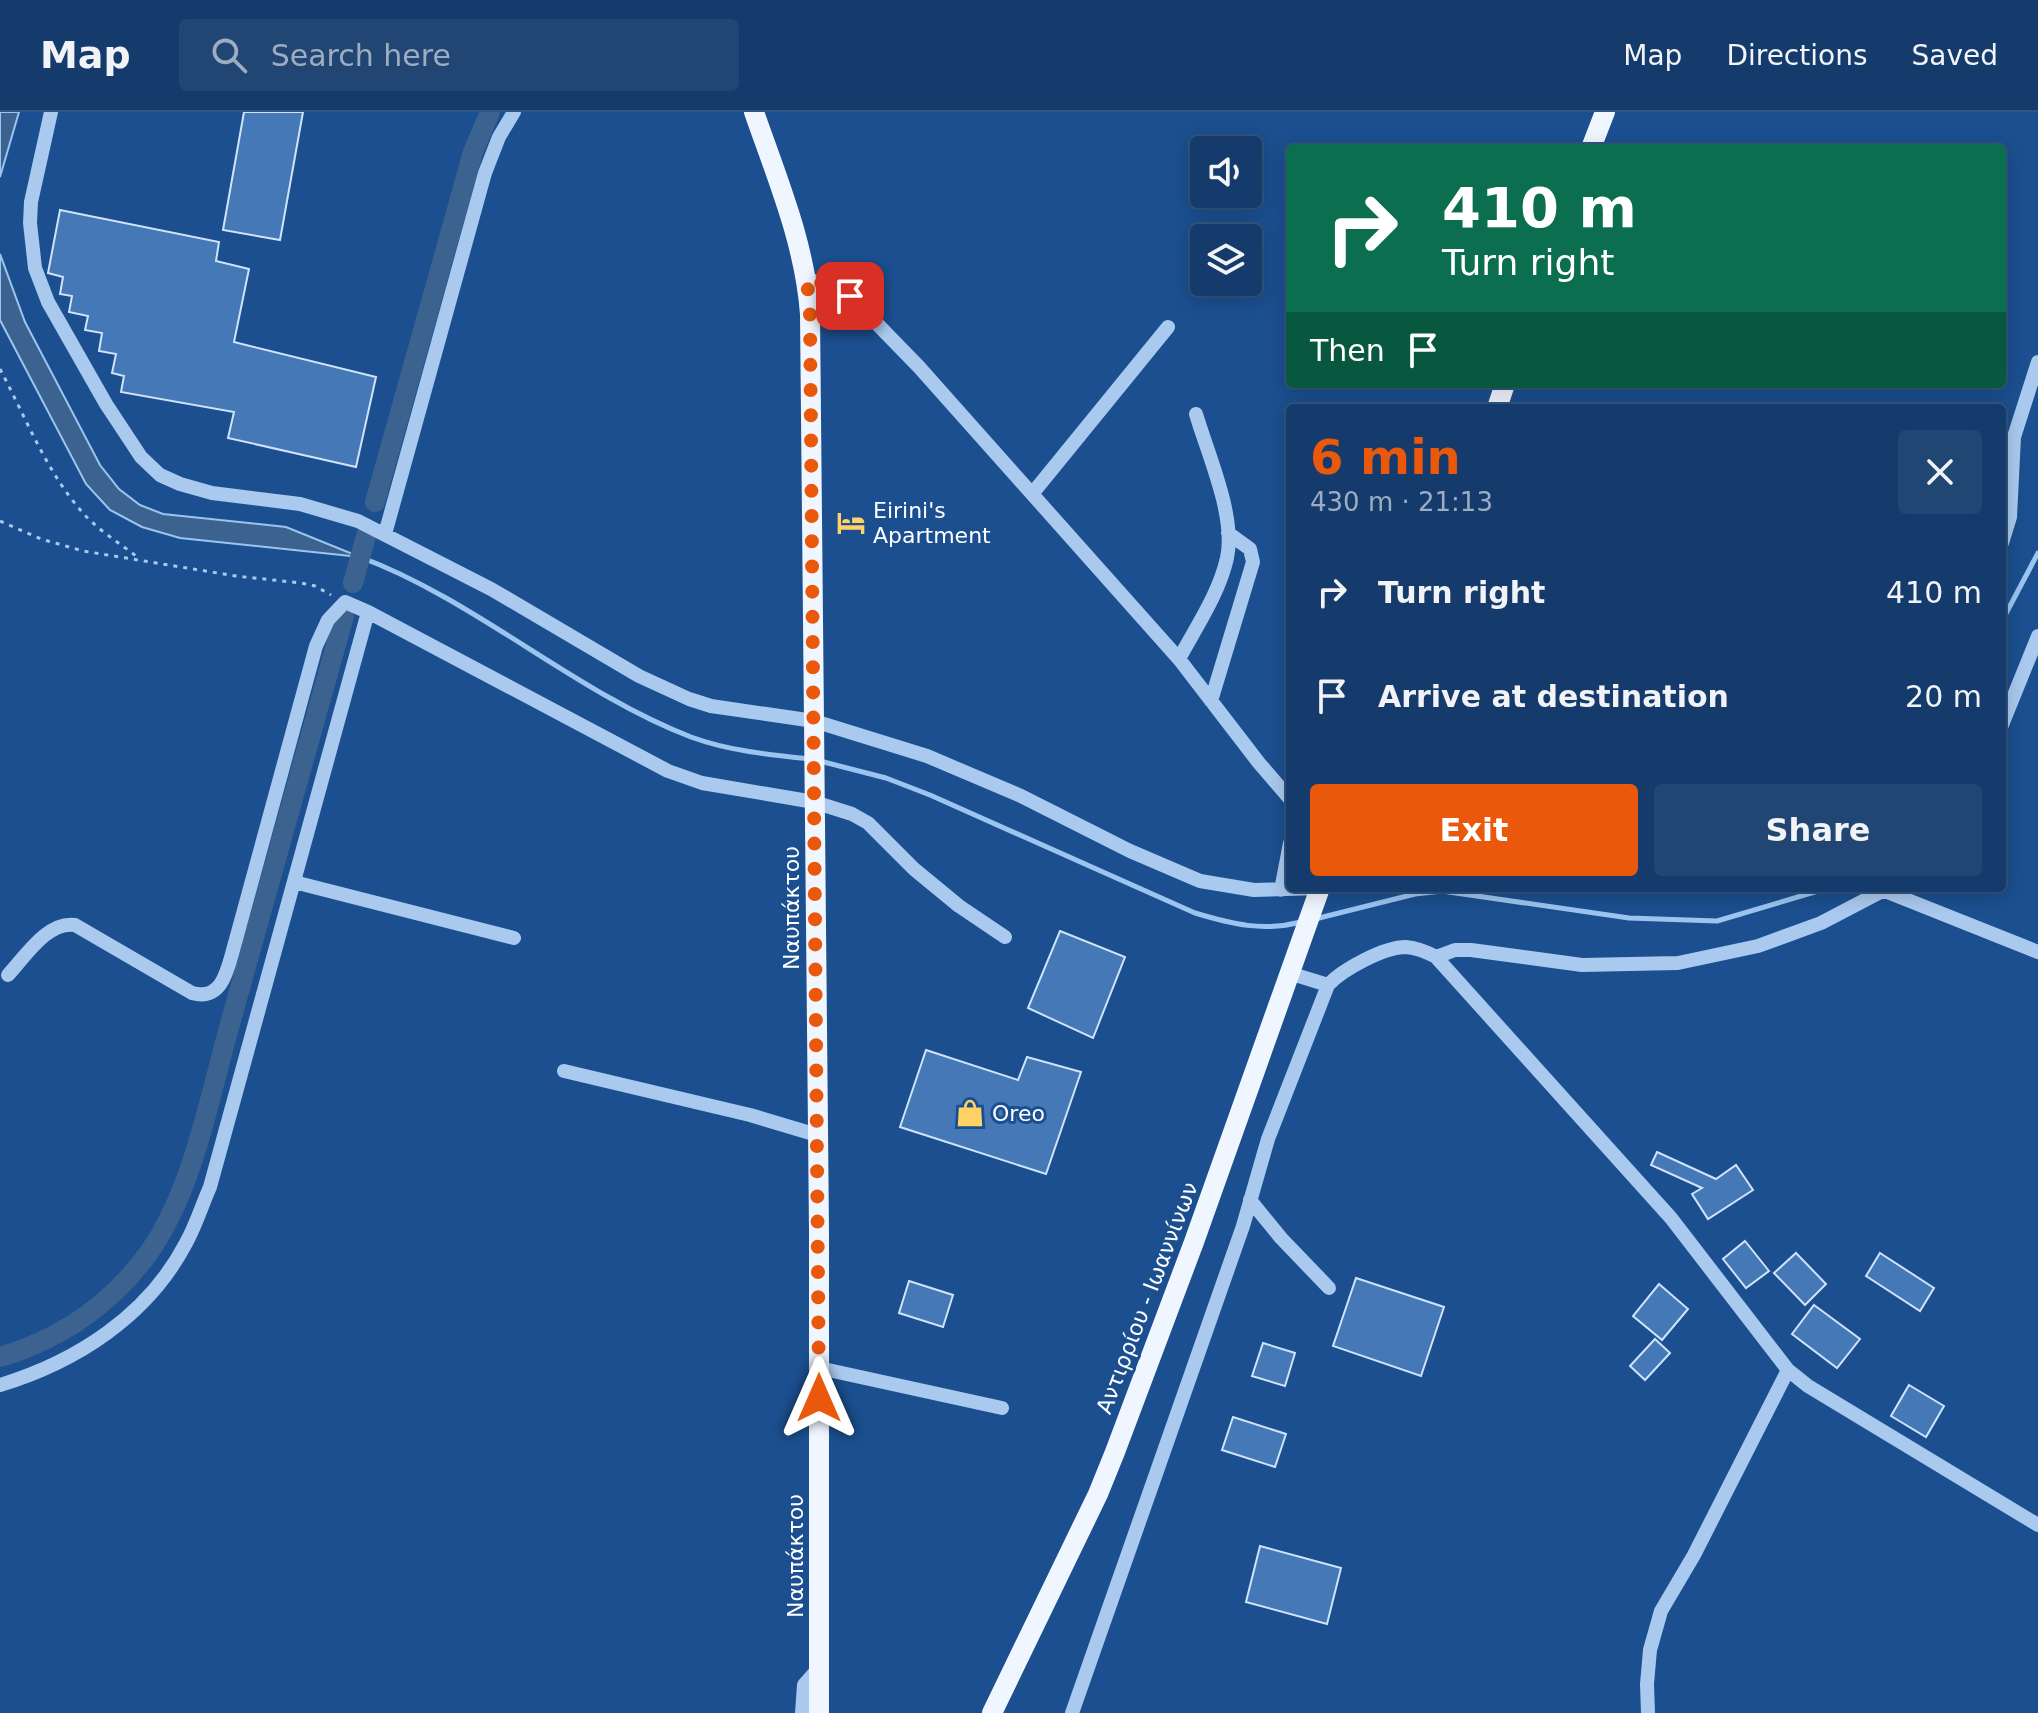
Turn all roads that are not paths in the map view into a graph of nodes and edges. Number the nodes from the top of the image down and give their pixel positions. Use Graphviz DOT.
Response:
graph roads {
  1 [pos="51,112"];
  2 [pos="514,112"];
  3 [pos="754,112"];
  4 [pos="1605,112"];
  5 [pos="1593,144"];
  6 [pos="807,279"];
  7 [pos="1168,327"];
  8 [pos="2038,362"];
  9 [pos="1196,414"];
  10 [pos="1032,494"];
  11 [pos="2006,530"];
  12 [pos="1228,533"];
  13 [pos="385,534"];
  14 [pos="368,612"];
  15 [pos="2038,636"];
  16 [pos="1179,659"];
  17 [pos="1211,701"];
  18 [pos="2006,715"];
  19 [pos="814,728"];
  20 [pos="1286,794"];
  21 [pos="814,802"];
  22 [pos="1286,864"];
  23 [pos="294,882"];
  24 [pos="1281,890"];
  25 [pos="1286,890"];
  26 [pos="1319,892"];
  27 [pos="1883,892"];
  28 [pos="1892,892"];
  29 [pos="1005,937"];
  30 [pos="514,938"];
  31 [pos="2038,952"];
  32 [pos="1436,957"];
  33 [pos="1292,964"];
  34 [pos="8,975"];
  35 [pos="1328,985"];
  36 [pos="564,1071"];
  37 [pos="817,1135"];
  38 [pos="1250,1200"];
  39 [pos="1329,1288"];
  40 [pos="819,1368"];
  41 [pos="1788,1370"];
  42 [pos="0,1385"];
  43 [pos="1002,1408"];
  44 [pos="2038,1525"];
  45 [pos="819,1668"];
  46 [pos="802,1713"];
  47 [pos="819,1713"];
  48 [pos="992,1713"];
  49 [pos="1072,1713"];
  50 [pos="1648,1713"];
  1 -- 13 [label="street"];
  2 -- 13 [label="street"];
  3 -- 6 [label="main road, Ναυπάκτου"];
  4 -- 5 [label="main road"];
  6 -- 10 [label="street"];
  6 -- 19 [label="main road, Ναυπάκτου"];
  7 -- 10 [label="street"];
  8 -- 11 [label="street"];
  9 -- 12 [label="street"];
  10 -- 16 [label="street"];
  12 -- 16 [label="street"];
  12 -- 17 [label="street"];
  13 -- 19 [label="street"];
  14 -- 21 [label="street"];
  14 -- 23 [label="street"];
  14 -- 34 [label="street"];
  15 -- 18 [label="street"];
  16 -- 17 [label="street"];
  17 -- 20 [label="street"];
  19 -- 21 [label="main road, Ναυπάκτου"];
  19 -- 24 [label="street"];
  21 -- 29 [label="street"];
  21 -- 37 [label="main road, Ναυπάκτου"];
  22 -- 24 [label="street"];
  23 -- 30 [label="street"];
  23 -- 42 [label="street"];
  24 -- 25 [label="street"];
  26 -- 33 [label="main road, Αντιρρίου - Ιωαννίνων"];
  27 -- 32 [label="street"];
  28 -- 31 [label="street"];
  32 -- 35 [label="street"];
  32 -- 41 [label="street"];
  33 -- 35 [label="street"];
  33 -- 48 [label="main road, Αντιρρίου - Ιωαννίνων"];
  35 -- 38 [label="street"];
  36 -- 37 [label="street"];
  37 -- 40 [label="main road, Ναυπάκτου"];
  38 -- 39 [label="street"];
  38 -- 49 [label="street"];
  40 -- 43 [label="street"];
  40 -- 45 [label="main road, Ναυπάκτου"];
  41 -- 44 [label="street"];
  41 -- 50 [label="street"];
  45 -- 46 [label="street"];
  45 -- 47 [label="main road, Ναυπάκτου"];
}
